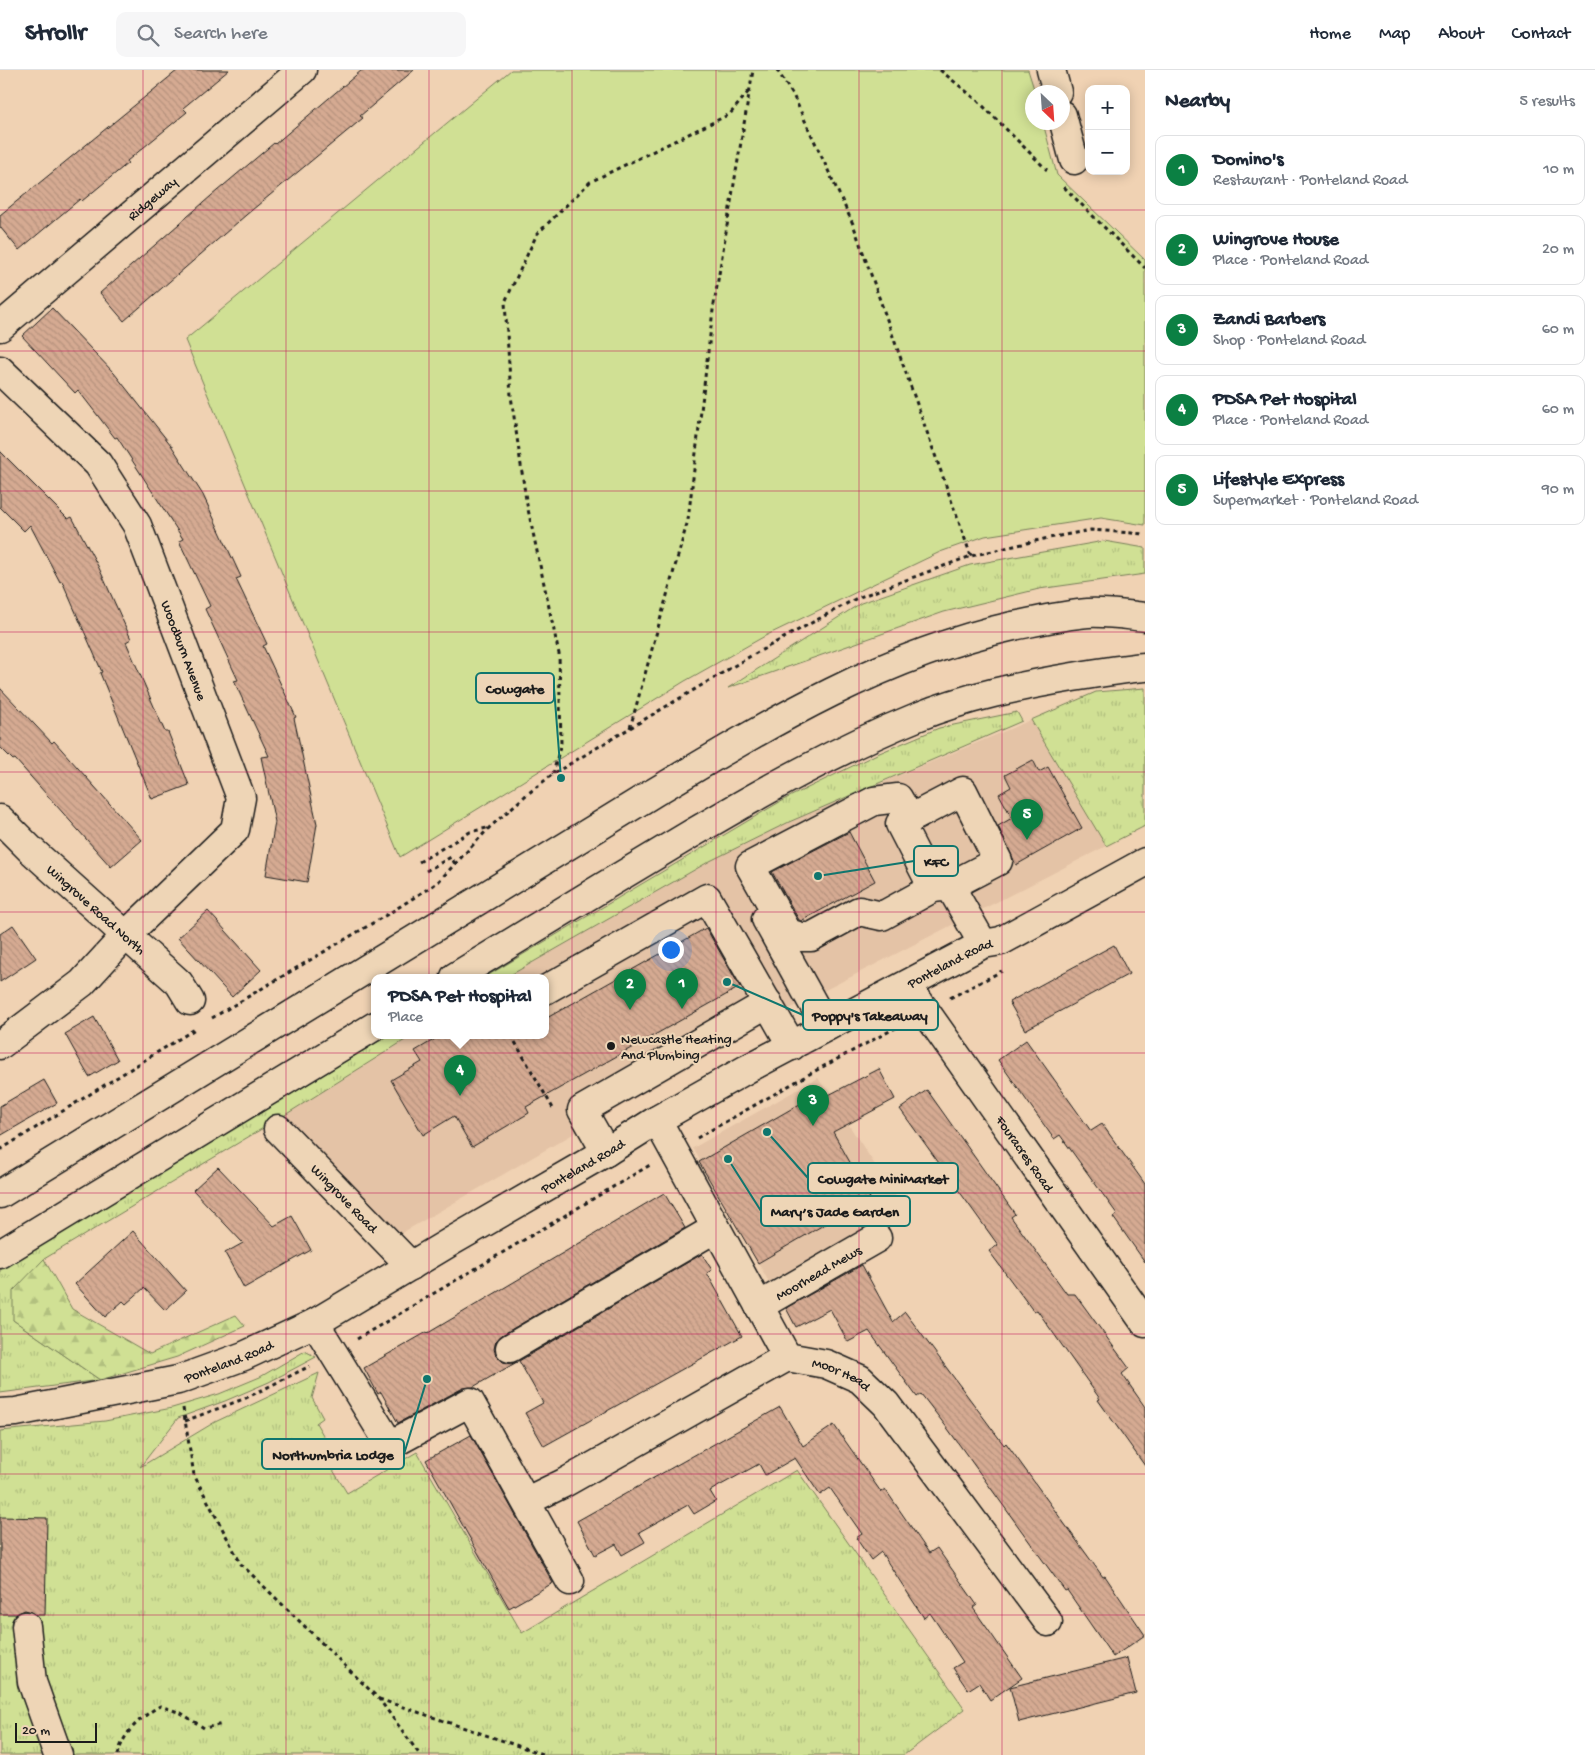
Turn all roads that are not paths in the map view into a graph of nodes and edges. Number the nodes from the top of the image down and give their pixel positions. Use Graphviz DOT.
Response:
graph roads {
  1 [pos="302,70"];
  2 [pos="1051,70"];
  3 [pos="1055,85"];
  4 [pos="1062,130"];
  5 [pos="1062,167"];
  6 [pos="0,327"];
  7 [pos="0,370"];
  8 [pos="1145,616"];
  9 [pos="1145,667"];
  10 [pos="0,819"];
  11 [pos="910,819"];
  12 [pos="1145,862"];
  13 [pos="942,887"];
  14 [pos="764,915"];
  15 [pos="126,936"];
  16 [pos="992,943"];
  17 [pos="459,974"];
  18 [pos="907,985"];
  19 [pos="549,988"];
  20 [pos="768,1003"];
  21 [pos="198,1011"];
  22 [pos="826,1027"];
  23 [pos="371,1028"];
  24 [pos="0,1045"];
  25 [pos="792,1046"];
  26 [pos="657,1120"];
  27 [pos="278,1130"];
  28 [pos="606,1152"];
  29 [pos="0,1194"];
  30 [pos="716,1228"];
  31 [pos="877,1238"];
  32 [pos="0,1254"];
  33 [pos="411,1266"];
  34 [pos="759,1306"];
  35 [pos="315,1323"];
  36 [pos="1145,1323"];
  37 [pos="510,1348"];
  38 [pos="787,1357"];
  39 [pos="0,1413"];
  40 [pos="527,1501"];
  41 [pos="570,1581"];
  42 [pos="1048,1622"];
  43 [pos="26,1626"];
  44 [pos="58,1755"];
  1 -- 6 [label="main road, Ridgeway"];
  2 -- 3 [label="main road"];
  4 -- 5 [label="main road"];
  7 -- 15 [label="main road, Woodburn Avenue"];
  8 -- 29 [label="main road"];
  9 -- 17 [label="main road"];
  10 -- 15 [label="main road, Wingrove Road North"];
  11 -- 13 [label="main road"];
  11 -- 13 [label="main road"];
  11 -- 13 [label="main road"];
  12 -- 16 [label="main road, Ponteland Road"];
  13 -- 16 [label="main road"];
  14 -- 22 [label="main road"];
  15 -- 21 [label="main road, Wingrove Road North"];
  15 -- 24 [label="main road, Woodburn Avenue"];
  16 -- 18 [label="main road, Ponteland Road"];
  18 -- 22 [label="main road, Ponteland Road"];
  18 -- 36 [label="main road, Fouracres Road"];
  19 -- 20 [label="main road"];
  20 -- 25 [label="main road"];
  20 -- 28 [label="main road"];
  22 -- 25 [label="main road, Ponteland Road"];
  23 -- 32 [label="main road"];
  25 -- 26 [label="main road, Ponteland Road"];
  26 -- 28 [label="main road, Ponteland Road"];
  26 -- 30 [label="main road"];
  27 -- 33 [label="main road, Wingrove Road"];
  28 -- 33 [label="main road, Ponteland Road"];
  30 -- 34 [label="main road"];
  30 -- 37 [label="main road"];
  31 -- 34 [label="main road, Moorhead Mews"];
  33 -- 35 [label="main road, Ponteland Road"];
  34 -- 38 [label="main road"];
  35 -- 39 [label="main road, Ponteland Road"];
  35 -- 40 [label="main road"];
  38 -- 40 [label="main road"];
  38 -- 42 [label="main road, Moor Head"];
  40 -- 41 [label="main road"];
  43 -- 44 [label="main road"];
}
